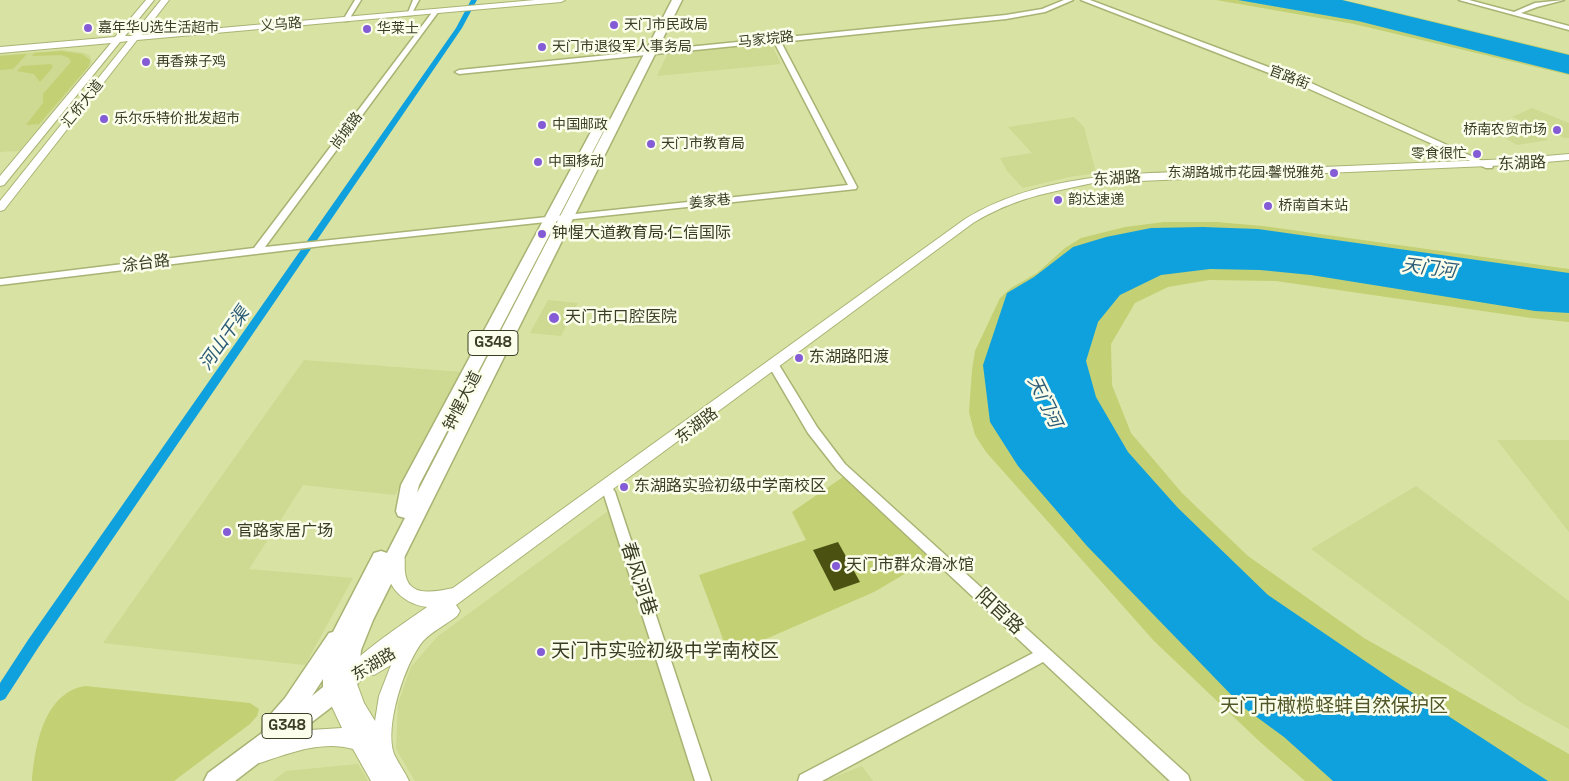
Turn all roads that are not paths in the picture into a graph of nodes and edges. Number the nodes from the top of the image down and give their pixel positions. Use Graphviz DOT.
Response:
graph roads {
  1 [pos="150,0"];
  2 [pos="165,0"];
  3 [pos="358,0"];
  4 [pos="416,0"];
  5 [pos="562,0"];
  6 [pos="672,0"];
  7 [pos="677,0"];
  8 [pos="1070,0"];
  9 [pos="1084,0"];
  10 [pos="1462,0"];
  11 [pos="1561,0"];
  12 [pos="436,11"];
  13 [pos="1516,13"];
  14 [pos="409,14"];
  15 [pos="666,16"];
  16 [pos="151,18"];
  17 [pos="134,20"];
  18 [pos="346,20"];
  19 [pos="1569,28"];
  20 [pos="190,34"];
  21 [pos="135,38"];
  22 [pos="776,39"];
  23 [pos="118,40"];
  24 [pos="68,44"];
  25 [pos="0,50"];
  26 [pos="647,52"];
  27 [pos="115,63"];
  28 [pos="97,64"];
  29 [pos="459,72"];
  30 [pos="623,98"];
  31 [pos="1569,158"];
  32 [pos="1486,164"];
  33 [pos="0,183"];
  34 [pos="0,208"];
  35 [pos="562,217"];
  36 [pos="258,250"];
  37 [pos="0,282"];
  38 [pos="774,365"];
  39 [pos="609,492"];
  40 [pos="398,548"];
  41 [pos="463,591"];
  42 [pos="350,619"];
  43 [pos="418,636"];
  44 [pos="1045,654"];
  45 [pos="341,687"];
  46 [pos="360,742"];
  47 [pos="384,755"];
  48 [pos="240,762"];
  49 [pos="216,781"];
  50 [pos="382,781"];
  51 [pos="399,781"];
  52 [pos="703,781"];
  53 [pos="806,781"];
  54 [pos="1182,781"];
  1 -- 17 [label="main road, 汇侨大道"];
  2 -- 16 [label="main road, 汇侨大道"];
  3 -- 18 [label="street"];
  4 -- 14 [label="street"];
  5 -- 12 [label="main road, 义乌路"];
  6 -- 15 [label="highway, 钟惺大道 / G348"];
  7 -- 15 [label="highway, 钟惺大道 / G348"];
  8 -- 22 [label="street, 马家垸路"];
  9 -- 32 [label="street, 官路街"];
  10 -- 13 [label="street"];
  11 -- 13 [label="street"];
  12 -- 14 [label="main road, 义乌路"];
  12 -- 36 [label="street, 尚城路"];
  13 -- 19 [label="street"];
  14 -- 18 [label="main road, 义乌路"];
  15 -- 26 [label="highway, 钟惺大道 / G348"];
  16 -- 20 [label="main road"];
  16 -- 21 [label="main road, 汇侨大道"];
  17 -- 23 [label="main road, 汇侨大道"];
  17 -- 24 [label="main road"];
  18 -- 20 [label="main road, 义乌路"];
  20 -- 21 [label="main road, 义乌路"];
  20 -- 27 [label="main road"];
  21 -- 23 [label="main road, 义乌路"];
  21 -- 27 [label="main road, 汇侨大道"];
  22 -- 26 [label="street, 马家垸路"];
  22 -- 35 [label="street, 姜家巷"];
  23 -- 24 [label="main road, 义乌路"];
  23 -- 28 [label="main road, 汇侨大道"];
  24 -- 25 [label="main road, 义乌路"];
  24 -- 28 [label="main road"];
  26 -- 29 [label="street, 马家垸路"];
  26 -- 30 [label="highway, 钟惺大道 / G348"];
  27 -- 34 [label="main road, 汇侨大道"];
  28 -- 33 [label="main road, 汇侨大道"];
  30 -- 35 [label="highway"];
  30 -- 35 [label="highway, 钟惺大道 / G348"];
  31 -- 32 [label="main road, 东湖路"];
  32 -- 38 [label="main road, 东湖路"];
  35 -- 36 [label="street, 涂台路"];
  35 -- 40 [label="highway, 钟惺大道"];
  35 -- 42 [label="highway, 钟惺大道 / G348"];
  36 -- 37 [label="street, 涂台路"];
  38 -- 39 [label="main road, 东湖路"];
  38 -- 41 [label="main road, 东湖路"];
  38 -- 44 [label="street, 阳官路"];
  39 -- 43 [label="main road, 东湖路"];
  39 -- 52 [label="street, 春风河巷"];
  40 -- 41 [label="main road"];
  40 -- 45 [label="highway, 钟惺大道"];
  41 -- 45 [label="main road, 东湖路"];
  42 -- 45 [label="highway, 钟惺大道 / G348"];
  42 -- 48 [label="highway"];
  43 -- 45 [label="main road, 东湖路"];
  43 -- 47 [label="main road"];
  44 -- 53 [label="street"];
  44 -- 54 [label="street, 阳官路"];
  45 -- 46 [label="main road, 钟惺大道"];
  45 -- 47 [label="main road, 钟惺大道"];
  45 -- 48 [label="highway, G348"];
  46 -- 48 [label="main road"];
  46 -- 50 [label="main road, 钟惺大道"];
  47 -- 51 [label="main road, 钟惺大道"];
  48 -- 49 [label="highway, G348"];
}
